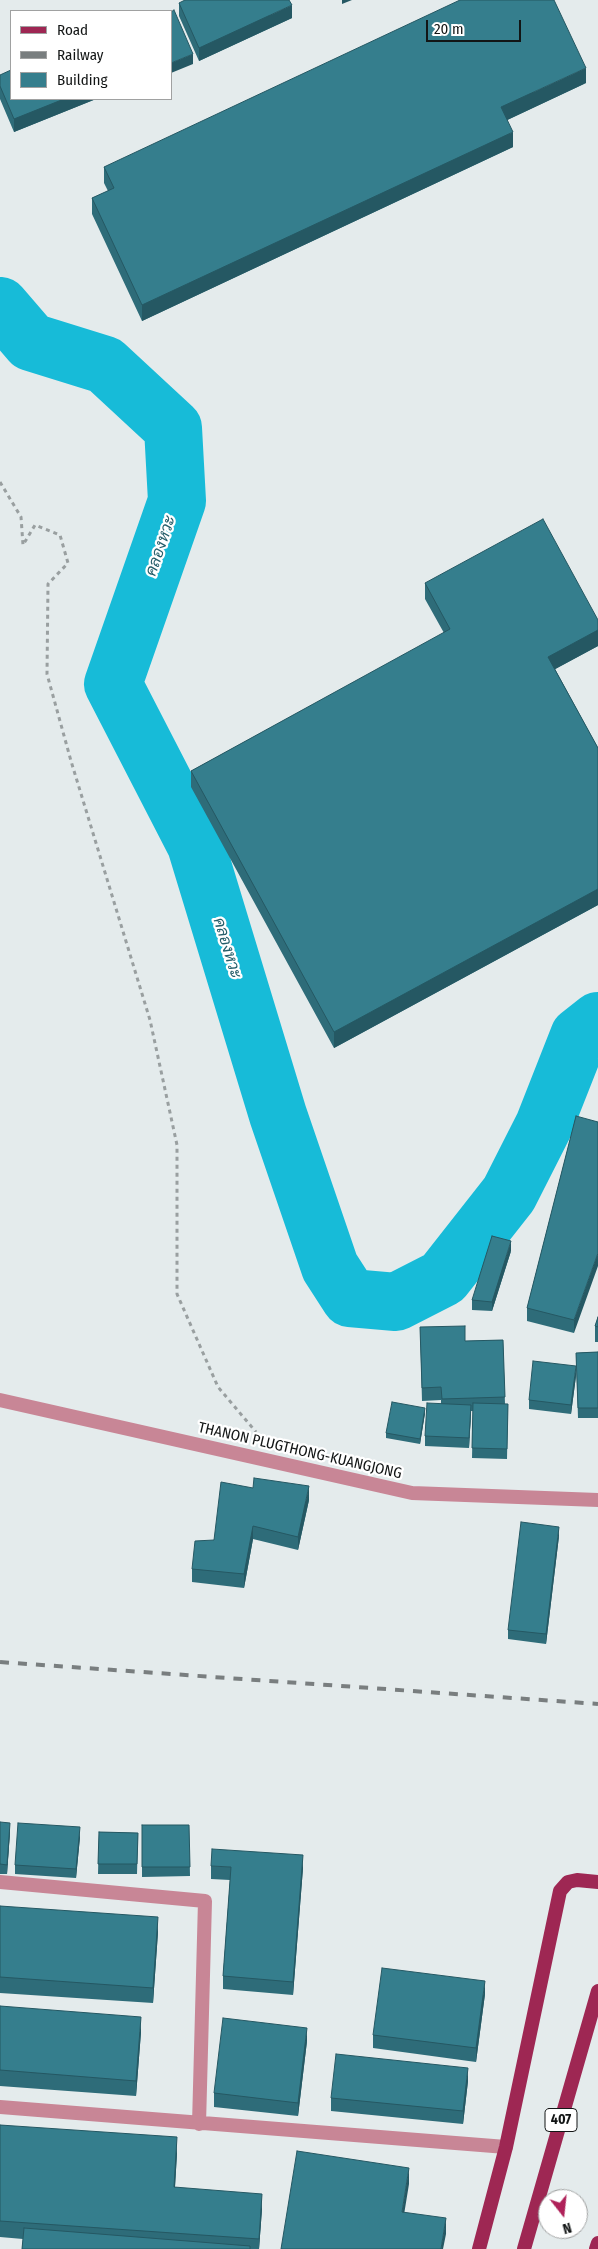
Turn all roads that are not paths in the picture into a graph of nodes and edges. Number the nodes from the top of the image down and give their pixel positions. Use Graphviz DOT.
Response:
graph roads {
  1 [pos="0,1400"];
  2 [pos="598,1500"];
  3 [pos="0,1882"];
  4 [pos="598,1882"];
  5 [pos="598,1992"];
  6 [pos="0,2107"];
  7 [pos="199,2124"];
  8 [pos="506,2147"];
  9 [pos="598,2244"];
  10 [pos="479,2249"];
  11 [pos="524,2249"];
  12 [pos="596,2249"];
  1 -- 2 [label="street, THANON PLUGTHONG-KUANGJONG"];
  3 -- 7 [label="street"];
  4 -- 8 [label="main road"];
  5 -- 11 [label="main road, 407"];
  6 -- 7 [label="street"];
  7 -- 8 [label="street"];
  8 -- 10 [label="main road"];
  9 -- 12 [label="main road"];
}
